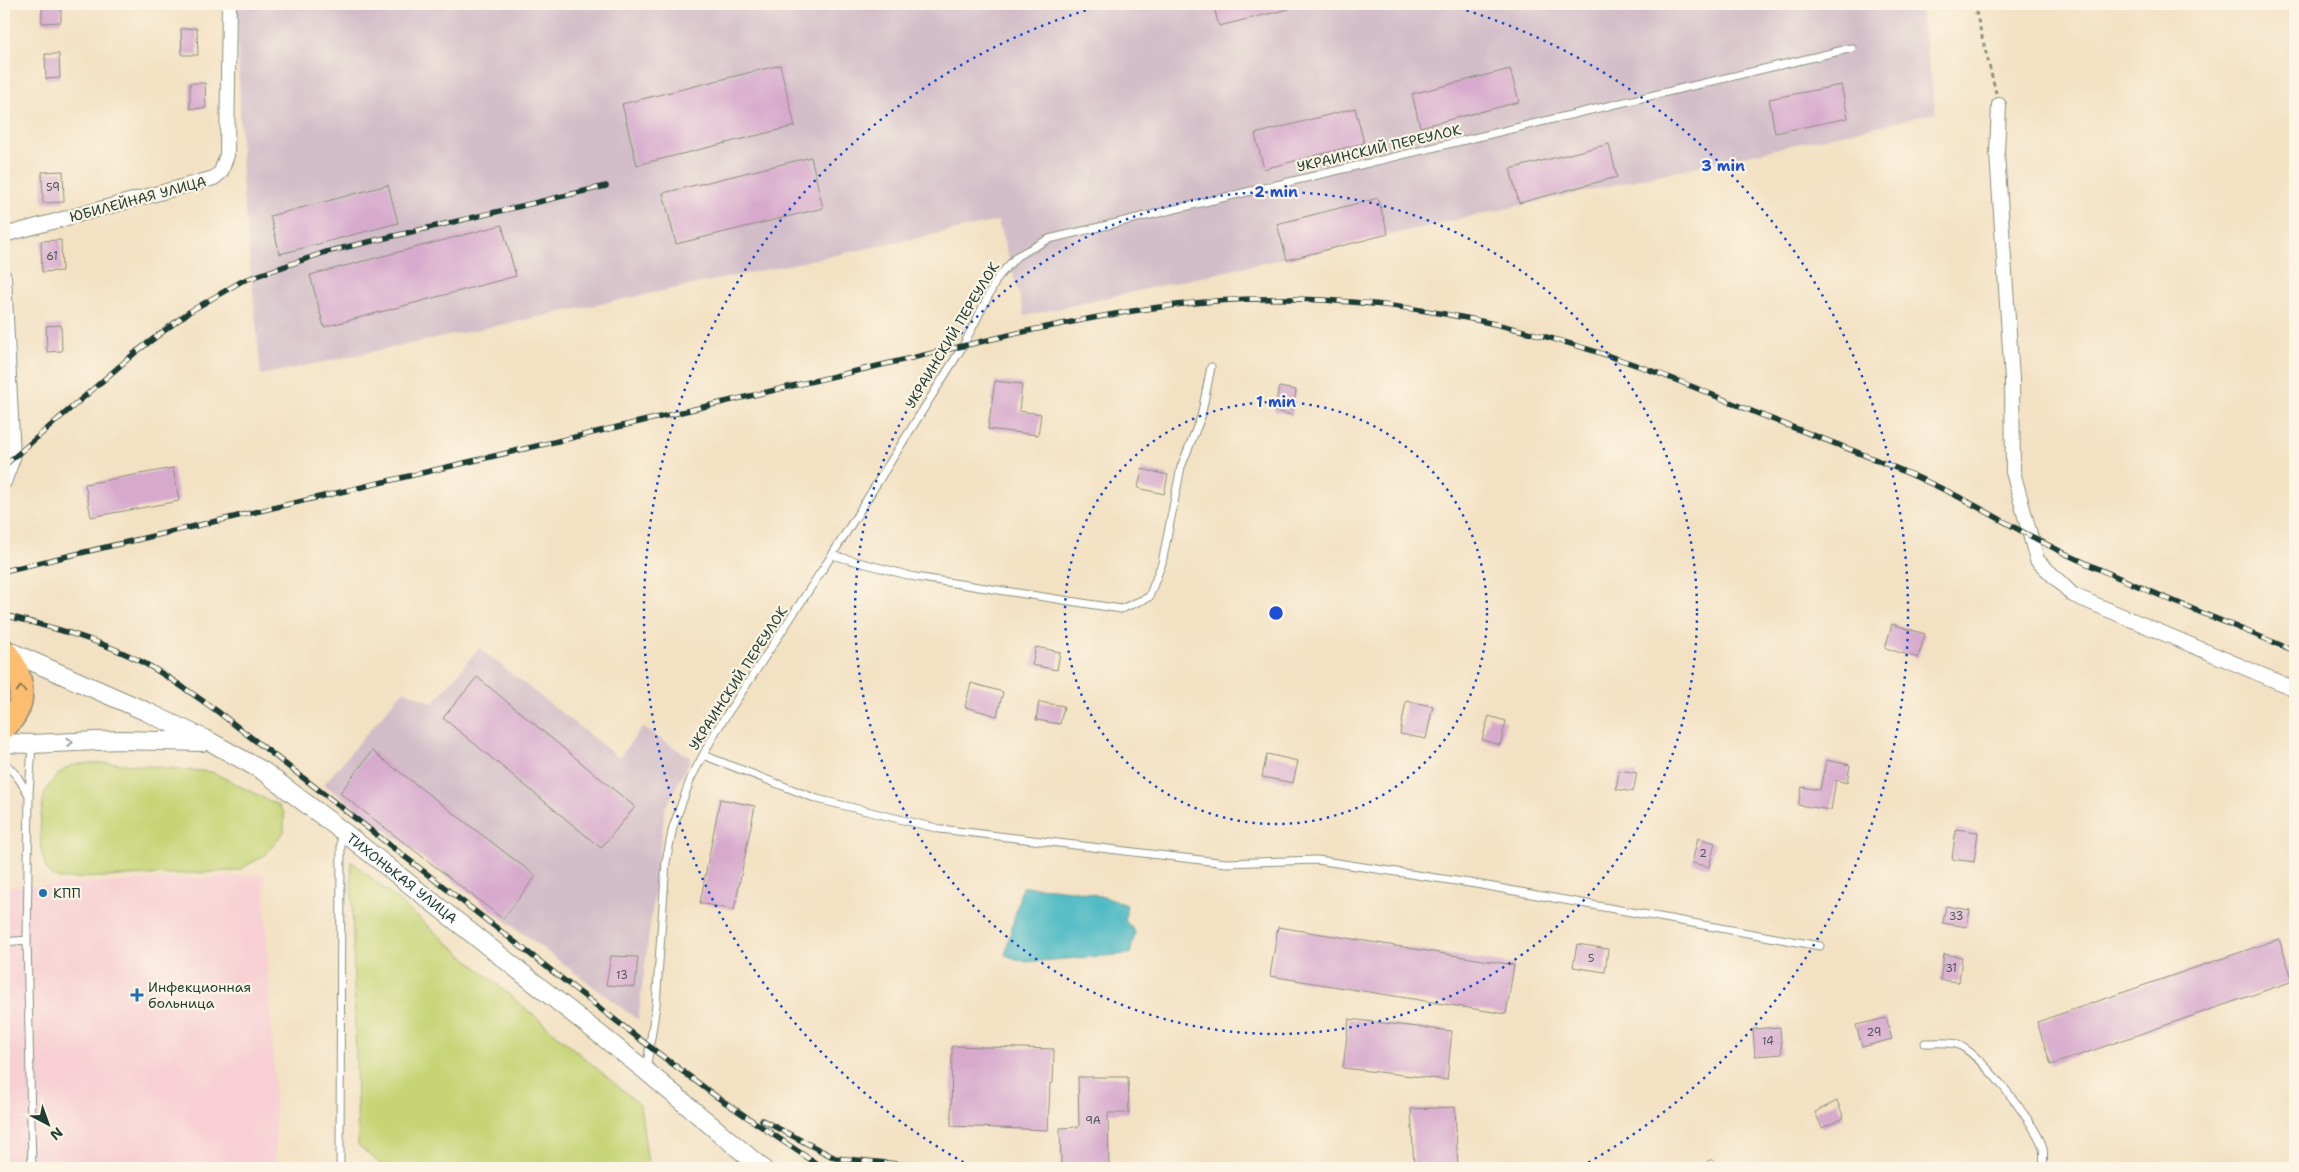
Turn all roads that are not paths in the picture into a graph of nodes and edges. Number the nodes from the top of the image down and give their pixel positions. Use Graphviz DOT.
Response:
graph roads {
  1 [pos="229,4"];
  2 [pos="1852,48"];
  3 [pos="1999,105"];
  4 [pos="4,235"];
  5 [pos="4,277"];
  6 [pos="1211,367"];
  7 [pos="4,482"];
  8 [pos="832,555"];
  9 [pos="4,650"];
  10 [pos="2295,689"];
  11 [pos="4,728"];
  12 [pos="211,742"];
  13 [pos="4,743"];
  14 [pos="32,744"];
  15 [pos="703,755"];
  16 [pos="4,762"];
  17 [pos="29,795"];
  18 [pos="341,830"];
  19 [pos="27,940"];
  20 [pos="4,942"];
  21 [pos="1820,946"];
  22 [pos="1925,1043"];
  23 [pos="646,1071"];
  24 [pos="32,1168"];
  25 [pos="340,1168"];
  26 [pos="762,1168"];
  27 [pos="2043,1168"];
  1 -- 4 [label="street, ЮБИЛЕЙНАЯ УЛИЦА"];
  2 -- 8 [label="lane, УКРАИНСКИЙ ПЕРЕУЛОК"];
  3 -- 10 [label="street"];
  5 -- 7 [label="street"];
  6 -- 8 [label="lane"];
  8 -- 15 [label="lane, УКРАИНСКИЙ ПЕРЕУЛОК"];
  11 -- 9 [label="main road, one-way"];
  9 -- 12 [label="street, ТИХОНЬКАЯ УЛИЦА"];
  14 -- 12 [label="street, one-way"];
  12 -- 18 [label="street, ТИХОНЬКАЯ УЛИЦА"];
  13 -- 14 [label="street"];
  14 -- 17 [label="lane"];
  15 -- 21 [label="lane"];
  15 -- 23 [label="lane, УКРАИНСКИЙ ПЕРЕУЛОК"];
  16 -- 17 [label="lane"];
  17 -- 19 [label="lane"];
  18 -- 23 [label="street, ТИХОНЬКАЯ УЛИЦА"];
  18 -- 25 [label="lane"];
  19 -- 20 [label="lane"];
  19 -- 24 [label="lane"];
  22 -- 27 [label="lane"];
  23 -- 26 [label="street, ТИХОНЬКАЯ УЛИЦА"];
}
